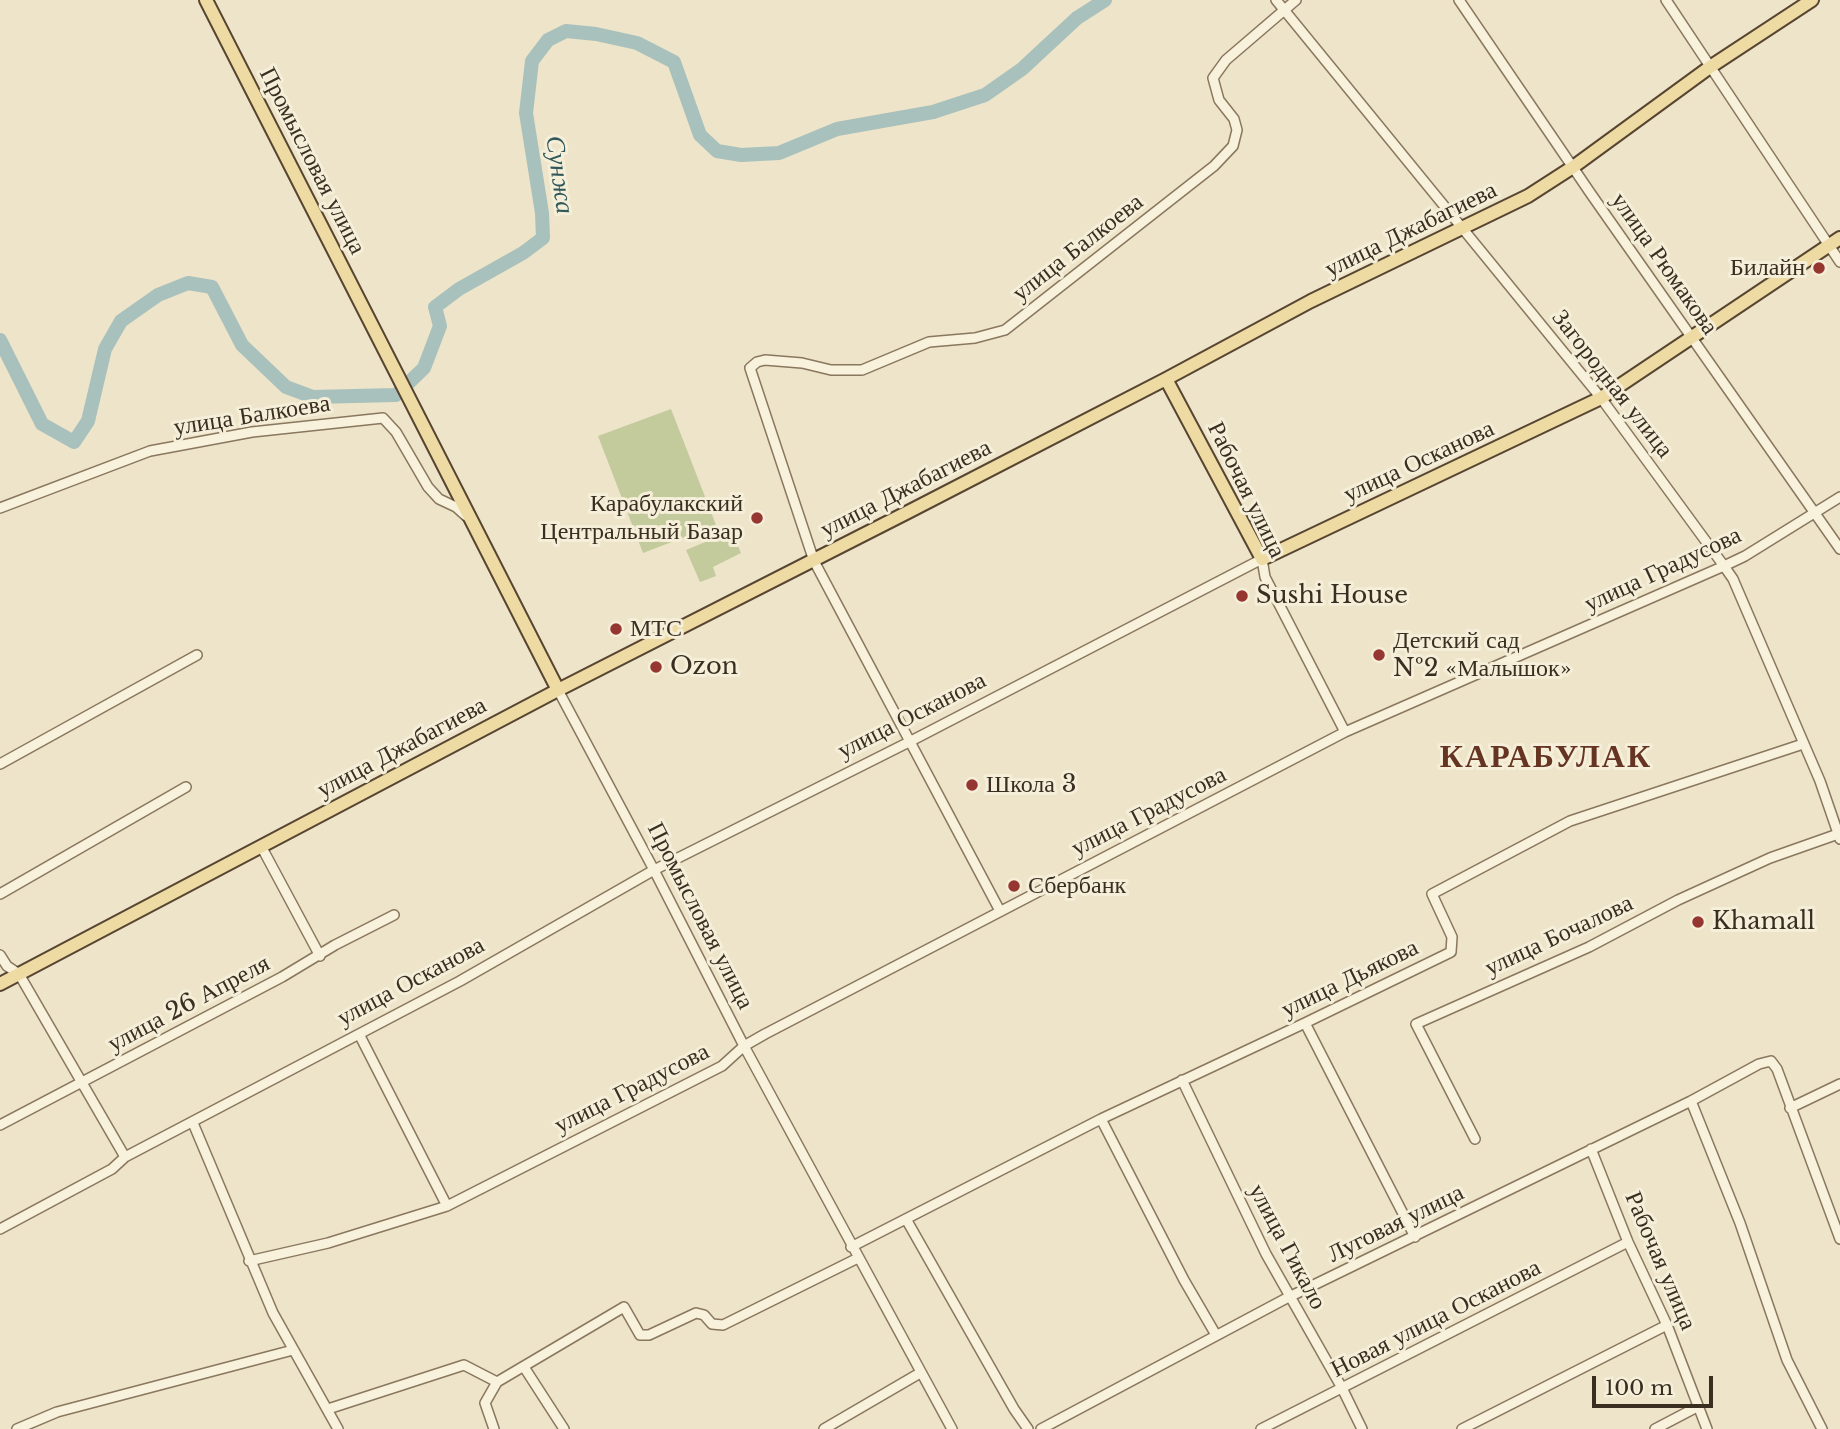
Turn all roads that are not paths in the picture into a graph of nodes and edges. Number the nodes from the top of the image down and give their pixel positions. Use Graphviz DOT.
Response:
graph roads {
  1 [pos="206,0"];
  2 [pos="1276,0"];
  3 [pos="1296,0"];
  4 [pos="1459,0"];
  5 [pos="1667,0"];
  6 [pos="1812,0"];
  7 [pos="1285,9"];
  8 [pos="1710,67"];
  9 [pos="1573,167"];
  10 [pos="1463,230"];
  11 [pos="1834,242"];
  12 [pos="1840,262"];
  13 [pos="1692,338"];
  14 [pos="1166,379"];
  15 [pos="1601,398"];
  16 [pos="1840,497"];
  17 [pos="0,508"];
  18 [pos="1815,513"];
  19 [pos="470,520"];
  20 [pos="1840,549"];
  21 [pos="1262,559"];
  22 [pos="814,561"];
  23 [pos="1724,566"];
  24 [pos="197,655"];
  25 [pos="558,690"];
  26 [pos="1345,732"];
  27 [pos="909,742"];
  28 [pos="1803,744"];
  29 [pos="0,764"];
  30 [pos="186,788"];
  31 [pos="1839,837"];
  32 [pos="261,846"];
  33 [pos="654,870"];
  34 [pos="0,894"];
  35 [pos="1000,911"];
  36 [pos="394,915"];
  37 [pos="0,955"];
  38 [pos="320,956"];
  39 [pos="19,974"];
  40 [pos="0,984"];
  41 [pos="1305,1024"];
  42 [pos="359,1034"];
  43 [pos="744,1046"];
  44 [pos="1182,1080"];
  45 [pos="83,1082"];
  46 [pos="1840,1084"];
  47 [pos="1691,1101"];
  48 [pos="1790,1108"];
  49 [pos="1101,1119"];
  50 [pos="193,1123"];
  51 [pos="0,1125"];
  52 [pos="1475,1139"];
  53 [pos="1591,1149"];
  54 [pos="125,1157"];
  55 [pos="447,1206"];
  56 [pos="906,1219"];
  57 [pos="0,1228"];
  58 [pos="1415,1237"];
  59 [pos="1840,1239"];
  60 [pos="1628,1242"];
  61 [pos="851,1247"];
  62 [pos="858,1258"];
  63 [pos="249,1261"];
  64 [pos="1291,1297"];
  65 [pos="1667,1325"];
  66 [pos="1216,1335"];
  67 [pos="293,1350"];
  68 [pos="524,1367"];
  69 [pos="920,1373"];
  70 [pos="497,1382"];
  71 [pos="1342,1388"];
  72 [pos="1697,1407"];
  73 [pos="328,1409"];
  74 [pos="16,1429"];
  75 [pos="338,1429"];
  76 [pos="494,1429"];
  77 [pos="564,1429"];
  78 [pos="824,1429"];
  79 [pos="952,1429"];
  80 [pos="1028,1429"];
  81 [pos="1041,1429"];
  82 [pos="1261,1429"];
  83 [pos="1362,1429"];
  84 [pos="1462,1429"];
  85 [pos="1654,1429"];
  86 [pos="1707,1429"];
  87 [pos="1822,1429"];
  1 -- 19 [label="main road, Промысловая улица"];
  2 -- 7 [label="street, Загородная улица"];
  3 -- 7 [label="street, улица Балкоева"];
  4 -- 9 [label="street, улица Рюмакова"];
  5 -- 8 [label="street"];
  6 -- 8 [label="main road, улица Джабагиева"];
  7 -- 10 [label="street, Загородная улица"];
  7 -- 22 [label="street, улица Балкоева"];
  8 -- 9 [label="main road, улица Джабагиева"];
  8 -- 11 [label="street"];
  9 -- 10 [label="main road, улица Джабагиева"];
  9 -- 13 [label="street, улица Рюмакова"];
  10 -- 14 [label="main road, улица Джабагиева"];
  10 -- 15 [label="street, Загородная улица"];
  11 -- 12 [label="street"];
  11 -- 13 [label="main road, улица Осканова"];
  13 -- 15 [label="main road, улица Осканова"];
  13 -- 18 [label="street, улица Рюмакова"];
  14 -- 21 [label="main road, Рабочая улица"];
  14 -- 22 [label="main road, улица Джабагиева"];
  15 -- 21 [label="main road, улица Осканова"];
  15 -- 23 [label="street, Загородная улица"];
  16 -- 18 [label="street, улица Градусова"];
  17 -- 19 [label="street, улица Балкоева"];
  18 -- 20 [label="street, улица Рюмакова"];
  18 -- 23 [label="street, улица Градусова"];
  19 -- 25 [label="main road, Промысловая улица"];
  21 -- 26 [label="street, Рабочая улица"];
  21 -- 27 [label="street, улица Осканова"];
  22 -- 25 [label="main road, улица Джабагиева"];
  22 -- 27 [label="street"];
  23 -- 26 [label="street, улица Градусова"];
  23 -- 28 [label="street, Загородная улица"];
  24 -- 29 [label="street"];
  25 -- 32 [label="main road, улица Джабагиева"];
  25 -- 33 [label="street, Промысловая улица"];
  26 -- 35 [label="street, улица Градусова"];
  27 -- 33 [label="street, улица Осканова"];
  27 -- 35 [label="street"];
  28 -- 31 [label="street, Загородная улица"];
  28 -- 41 [label="street, улица Дьякова"];
  30 -- 34 [label="street"];
  31 -- 52 [label="street, улица Бочалова"];
  32 -- 38 [label="street"];
  32 -- 39 [label="main road, улица Джабагиева"];
  33 -- 42 [label="street, улица Осканова"];
  33 -- 43 [label="street, Промысловая улица"];
  35 -- 43 [label="street, улица Градусова"];
  36 -- 38 [label="street, улица 26 Апреля"];
  37 -- 39 [label="street"];
  38 -- 45 [label="street, улица 26 Апреля"];
  39 -- 40 [label="main road, улица Джабагиева"];
  39 -- 45 [label="street"];
  41 -- 44 [label="street, улица Дьякова"];
  41 -- 58 [label="street"];
  42 -- 50 [label="street, улица Осканова"];
  42 -- 55 [label="street"];
  43 -- 55 [label="street, улица Градусова"];
  43 -- 61 [label="street, Промысловая улица"];
  44 -- 49 [label="street, улица Дьякова"];
  44 -- 64 [label="street, улица Гикало"];
  45 -- 51 [label="street, улица 26 Апреля"];
  45 -- 54 [label="street"];
  46 -- 48 [label="street"];
  47 -- 48 [label="street, Луговая улица"];
  47 -- 53 [label="street, Луговая улица"];
  47 -- 87 [label="street"];
  48 -- 59 [label="street"];
  49 -- 56 [label="street, улица Дьякова"];
  49 -- 66 [label="street"];
  50 -- 54 [label="street, улица Осканова"];
  50 -- 63 [label="street"];
  53 -- 58 [label="street, Луговая улица"];
  53 -- 60 [label="street, Рабочая улица"];
  54 -- 57 [label="street, улица Осканова"];
  55 -- 63 [label="street, улица Градусова"];
  56 -- 61 [label="street, улица Дьякова"];
  56 -- 80 [label="street"];
  58 -- 64 [label="street, Луговая улица"];
  60 -- 65 [label="street, Рабочая улица"];
  60 -- 71 [label="street, Новая улица Осканова"];
  61 -- 62 [label="street, Промысловая улица"];
  62 -- 68 [label="street"];
  62 -- 69 [label="street, Промысловая улица"];
  63 -- 67 [label="street"];
  64 -- 66 [label="street, Луговая улица"];
  64 -- 71 [label="street, улица Гикало"];
  65 -- 72 [label="street, Рабочая улица"];
  65 -- 84 [label="street"];
  66 -- 81 [label="street, Луговая улица"];
  67 -- 73 [label="street"];
  67 -- 74 [label="street"];
  68 -- 70 [label="street"];
  68 -- 77 [label="street"];
  69 -- 78 [label="street"];
  69 -- 79 [label="street, Промысловая улица"];
  70 -- 73 [label="street"];
  70 -- 76 [label="street"];
  71 -- 82 [label="street, Новая улица Осканова"];
  71 -- 83 [label="street, улица Гикало"];
  72 -- 85 [label="street"];
  72 -- 86 [label="street, Рабочая улица"];
  73 -- 75 [label="street"];
}
